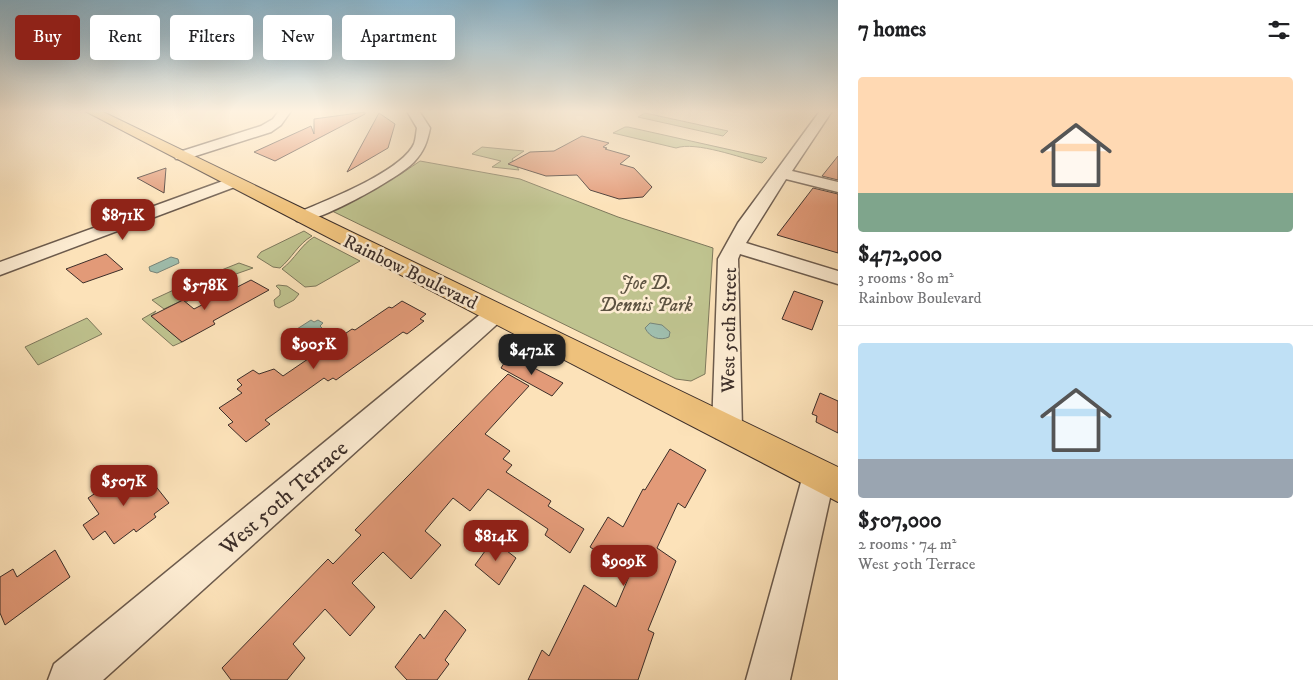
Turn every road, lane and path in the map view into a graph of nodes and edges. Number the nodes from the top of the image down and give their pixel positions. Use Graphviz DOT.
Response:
graph roads {
  1 [pos="154,143"];
  2 [pos="223,143"];
  3 [pos="422,143"];
  4 [pos="803,143"];
  5 [pos="181,156"];
  6 [pos="781,173"];
  7 [pos="234,182"];
  8 [pos="838,187"];
  9 [pos="303,217"];
  10 [pos="734,246"];
  11 [pos="0,269"];
  12 [pos="838,278"];
  13 [pos="496,314"];
  14 [pos="727,429"];
  15 [pos="828,480"];
  16 [pos="70,680"];
  17 [pos="768,680"];
  1 -- 5 [label="main road, Rainbow Boulevard"];
  2 -- 5 [label="street"];
  3 -- 9 [label="street"];
  4 -- 6 [label="street, West 50th Street"];
  5 -- 7 [label="main road, Rainbow Boulevard"];
  6 -- 8 [label="street"];
  6 -- 10 [label="street, West 50th Street"];
  7 -- 9 [label="main road, Rainbow Boulevard"];
  7 -- 11 [label="street"];
  9 -- 13 [label="main road, Rainbow Boulevard"];
  10 -- 12 [label="street"];
  10 -- 14 [label="street, West 50th Street"];
  13 -- 14 [label="main road, Rainbow Boulevard"];
  13 -- 16 [label="street, West 50th Terrace"];
  14 -- 15 [label="main road, Rainbow Boulevard"];
  15 -- 17 [label="street"];
}
